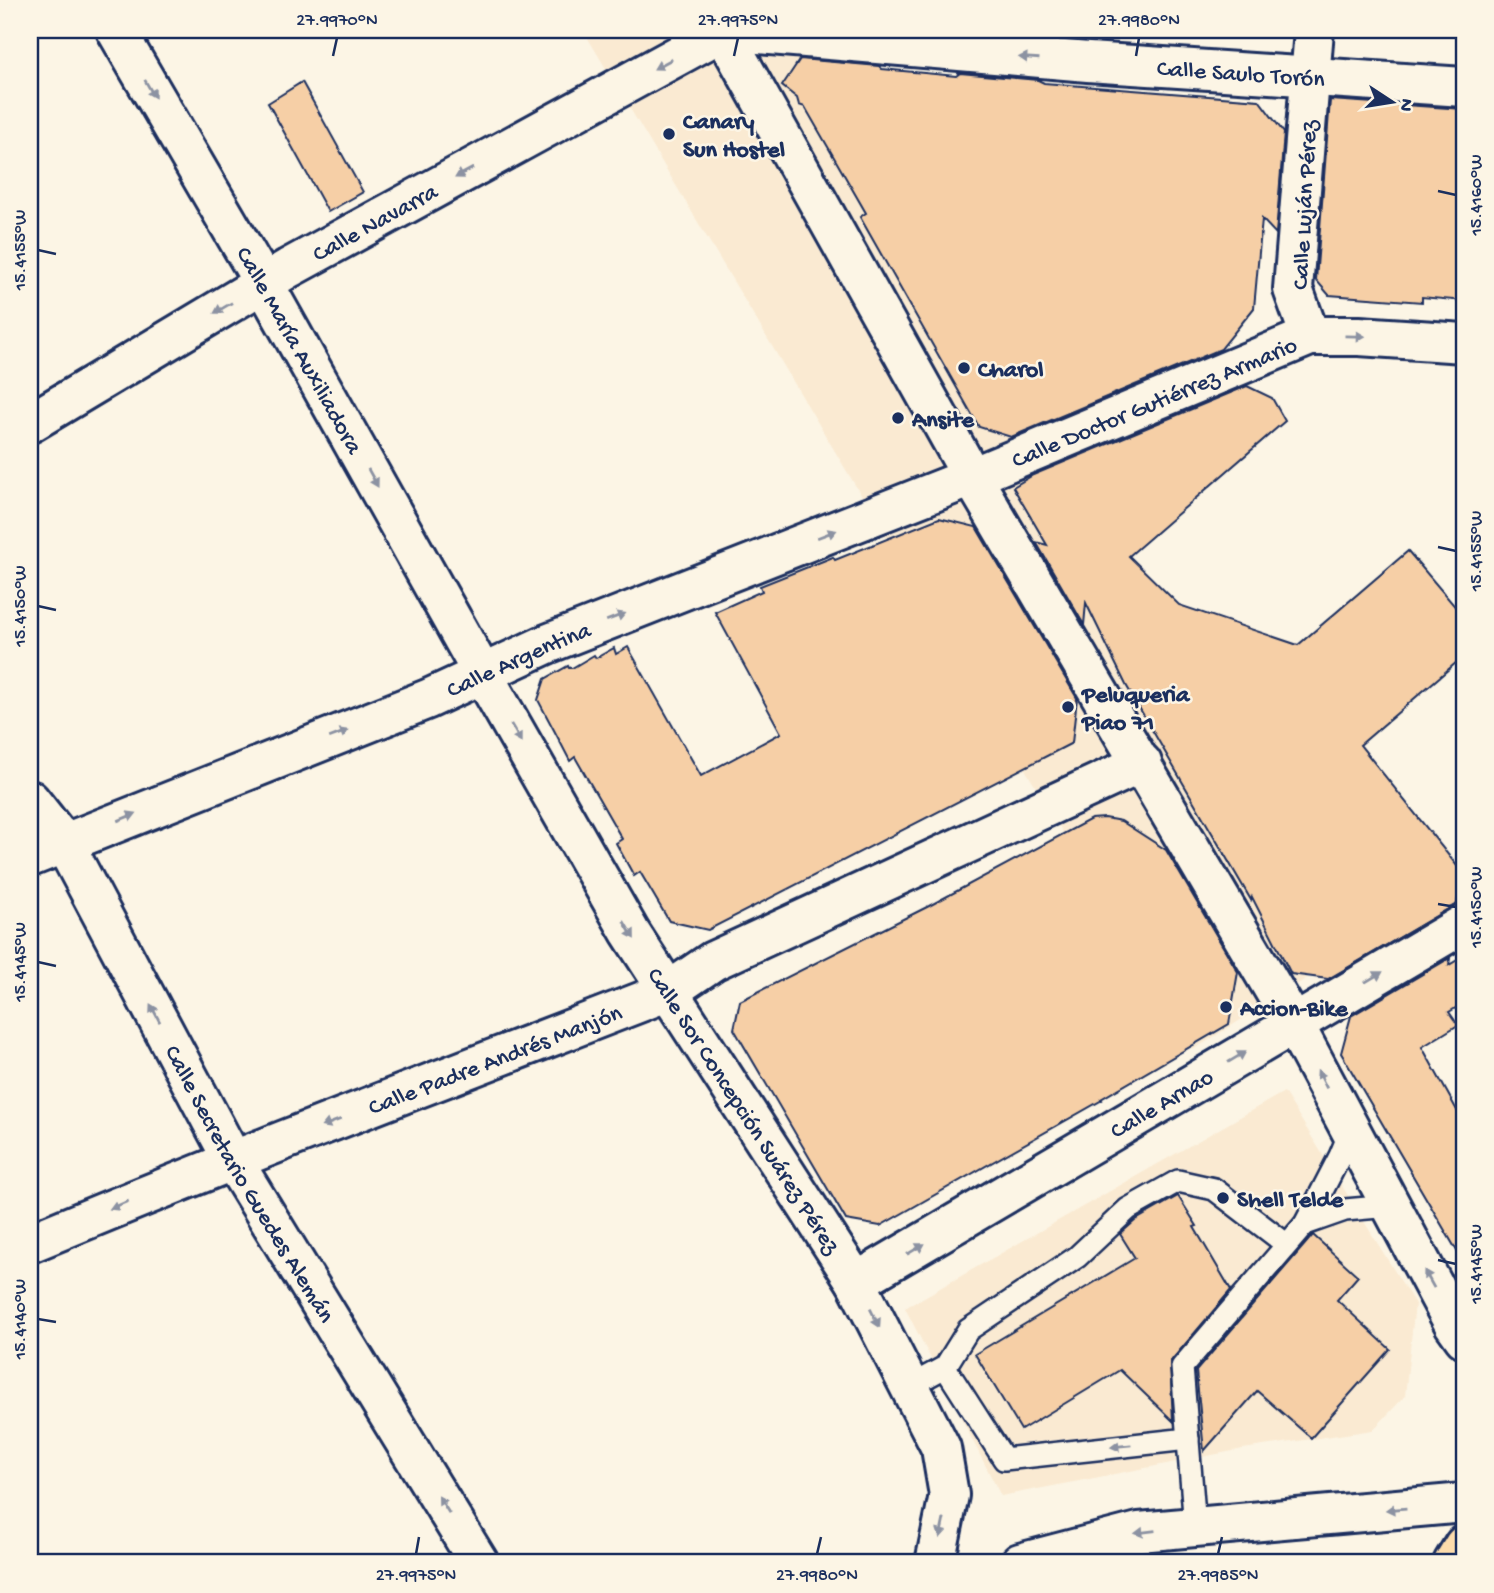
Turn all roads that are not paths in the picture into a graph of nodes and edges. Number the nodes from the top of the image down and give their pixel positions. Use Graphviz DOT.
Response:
graph roads {
  1 [pos="116,30"];
  2 [pos="1314,30"];
  3 [pos="723,31"];
  4 [pos="860,37"];
  5 [pos="1089,46"];
  6 [pos="1312,77"];
  7 [pos="1464,87"];
  8 [pos="264,284"];
  9 [pos="1310,336"];
  10 [pos="1464,343"];
  11 [pos="30,423"];
  12 [pos="972,477"];
  13 [pos="482,673"];
  14 [pos="1142,763"];
  15 [pos="30,800"];
  16 [pos="47,850"];
  17 [pos="1464,924"];
  18 [pos="669,991"];
  19 [pos="1294,1024"];
  20 [pos="1350,1132"];
  21 [pos="232,1159"];
  22 [pos="1390,1206"];
  23 [pos="1305,1224"];
  24 [pos="30,1243"];
  25 [pos="1286,1244"];
  26 [pos="856,1282"];
  27 [pos="1464,1338"];
  28 [pos="945,1367"];
  29 [pos="910,1386"];
  30 [pos="1188,1439"];
  31 [pos="1464,1503"];
  32 [pos="1195,1527"];
  33 [pos="1464,1545"];
  34 [pos="479,1563"];
  35 [pos="935,1563"];
  36 [pos="1020,1563"];
  37 [pos="1453,1563"];
  1 -- 8 [label="street, Calle María Auxiliadora, one-way"];
  2 -- 6 [label="street, Calle Luján Pérez"];
  3 -- 4 [label="street, Calle Saulo Torón"];
  3 -- 8 [label="street, Calle Navarra, one-way"];
  3 -- 12 [label="street"];
  5 -- 4 [label="street, Calle Saulo Torón, one-way"];
  5 -- 6 [label="street, Calle Saulo Torón"];
  6 -- 7 [label="street, Calle Saulo Torón"];
  6 -- 9 [label="street, Calle Luján Pérez"];
  8 -- 11 [label="street, Calle Navarra, one-way"];
  8 -- 13 [label="street, Calle María Auxiliadora, one-way"];
  9 -- 10 [label="street, Calle Doctor Gutiérrez Armario, one-way"];
  9 -- 12 [label="street, Calle Doctor Gutiérrez Armario"];
  13 -- 12 [label="street, Calle Argentina, one-way"];
  12 -- 14 [label="street"];
  16 -- 13 [label="street, Calle Argentina, one-way"];
  13 -- 18 [label="street, Calle Sor Concepción Suárez Pérez, one-way"];
  14 -- 18 [label="street, Calle Padre Andrés Manjón"];
  14 -- 19 [label="street"];
  15 -- 16 [label="street, Calle Secretario Guedes Alemán"];
  21 -- 16 [label="street, Calle Secretario Guedes Alemán, one-way"];
  19 -- 17 [label="street, Calle Arnao, one-way"];
  18 -- 21 [label="street, Calle Padre Andrés Manjón, one-way"];
  18 -- 26 [label="street, Calle Sor Concepción Suárez Pérez"];
  20 -- 19 [label="street, one-way"];
  26 -- 19 [label="street, Calle Arnao, one-way"];
  20 -- 22 [label="street"];
  20 -- 23 [label="lane"];
  21 -- 24 [label="street, Calle Padre Andrés Manjón, one-way"];
  34 -- 21 [label="street, Calle Secretario Guedes Alemán, one-way"];
  22 -- 23 [label="lane"];
  27 -- 22 [label="street, one-way"];
  23 -- 25 [label="lane"];
  25 -- 28 [label="lane"];
  25 -- 30 [label="lane"];
  26 -- 29 [label="street, Calle Sor Concepción Suárez Pérez, one-way"];
  28 -- 29 [label="lane"];
  30 -- 28 [label="lane, one-way"];
  29 -- 35 [label="street, Calle Sor Concepción Suárez Pérez, one-way"];
  30 -- 32 [label="lane"];
  31 -- 32 [label="street, one-way"];
  32 -- 36 [label="street, one-way"];
  33 -- 37 [label="main road"];
}
